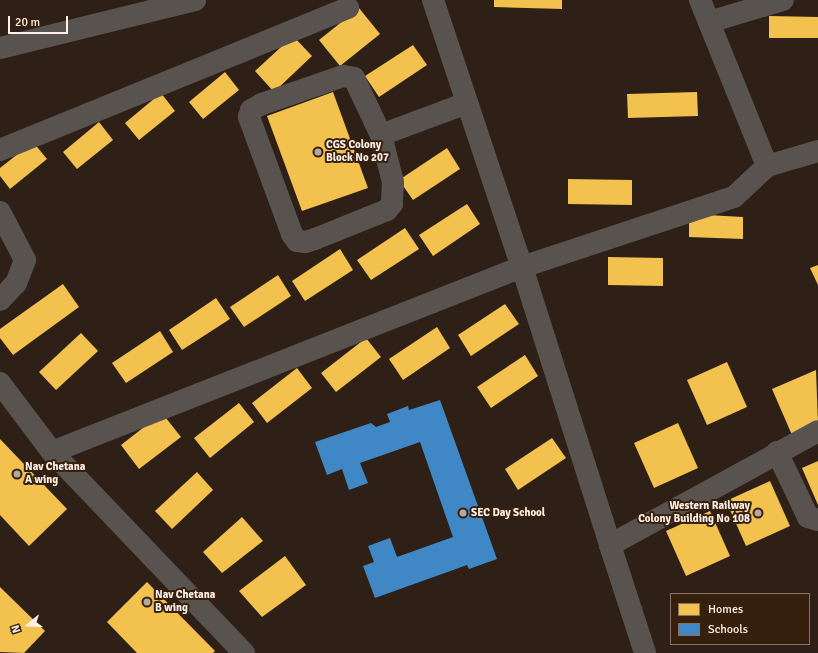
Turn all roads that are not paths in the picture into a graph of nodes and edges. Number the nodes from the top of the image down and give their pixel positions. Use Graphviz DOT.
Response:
graph roads {
  1 [pos="194,0"];
  2 [pos="433,0"];
  3 [pos="700,0"];
  4 [pos="783,0"];
  5 [pos="348,8"];
  6 [pos="709,22"];
  7 [pos="0,48"];
  8 [pos="467,103"];
  9 [pos="381,135"];
  10 [pos="0,150"];
  11 [pos="818,151"];
  12 [pos="767,166"];
  13 [pos="0,212"];
  14 [pos="522,267"];
  15 [pos="0,300"];
  16 [pos="0,384"];
  17 [pos="818,431"];
  18 [pos="52,452"];
  19 [pos="777,452"];
  20 [pos="818,520"];
  21 [pos="610,545"];
  22 [pos="244,653"];
  23 [pos="646,653"];
  1 -- 7 [label="street"];
  2 -- 8 [label="street"];
  3 -- 6 [label="street"];
  4 -- 6 [label="street"];
  5 -- 10 [label="street"];
  6 -- 12 [label="street"];
  8 -- 9 [label="street"];
  8 -- 14 [label="street"];
  9 -- 9 [label="street"];
  11 -- 12 [label="street"];
  12 -- 14 [label="street"];
  13 -- 15 [label="street"];
  14 -- 18 [label="street"];
  14 -- 21 [label="street"];
  16 -- 18 [label="street"];
  17 -- 19 [label="street"];
  18 -- 22 [label="street"];
  19 -- 20 [label="street"];
  19 -- 21 [label="street"];
  21 -- 23 [label="street"];
}
